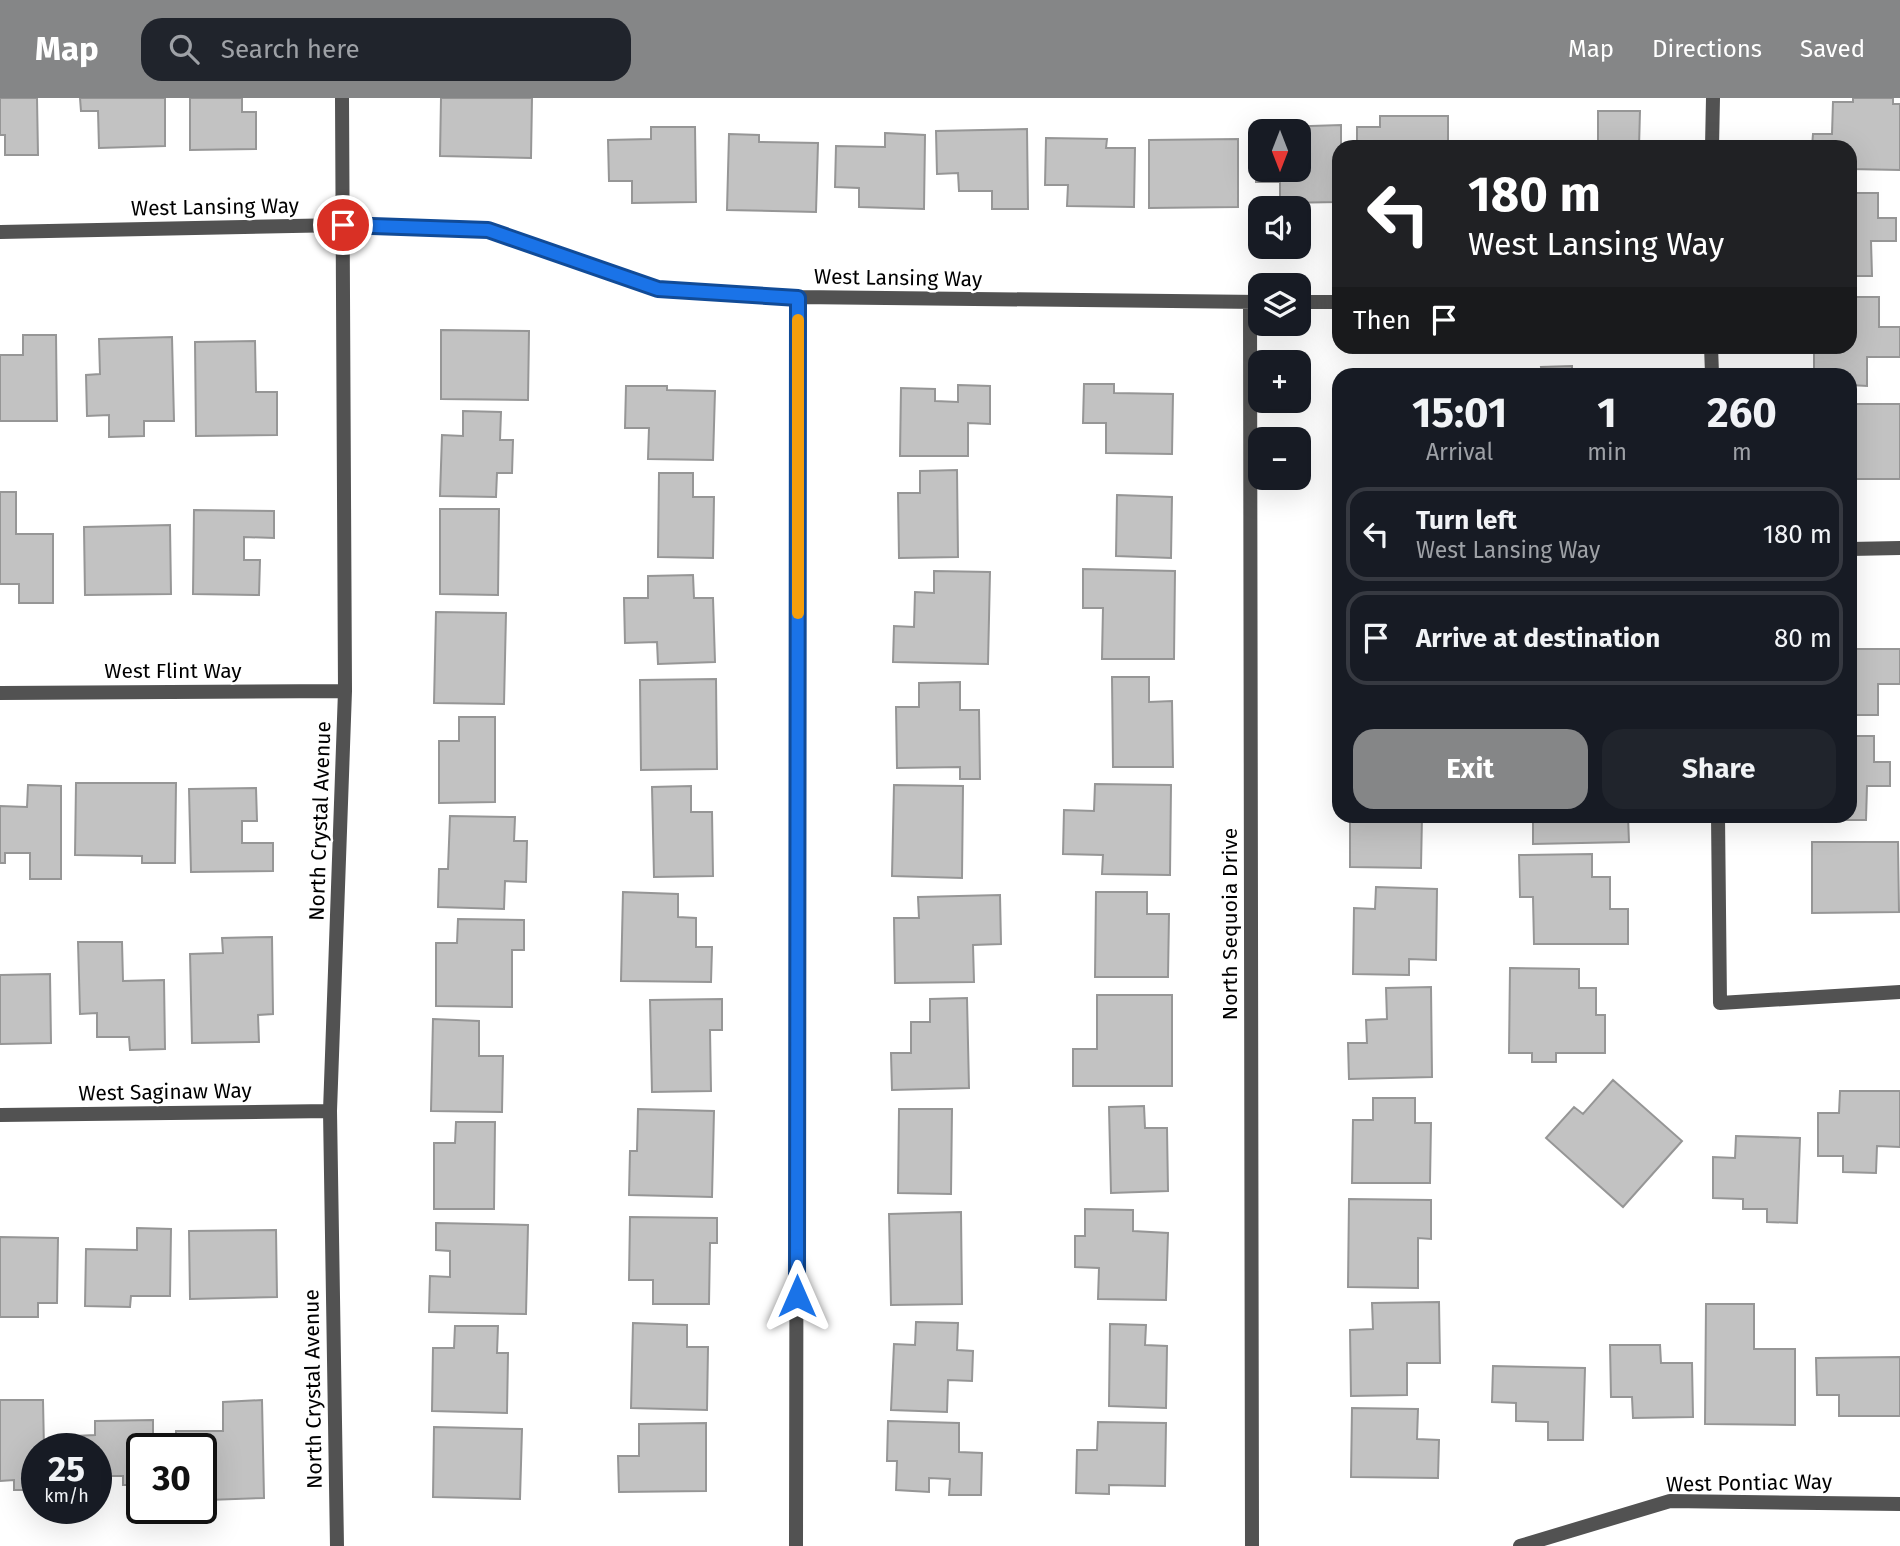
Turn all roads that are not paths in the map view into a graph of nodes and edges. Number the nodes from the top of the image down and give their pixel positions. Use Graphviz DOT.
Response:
graph roads {
  1 [pos="342,98"];
  2 [pos="1713,98"];
  3 [pos="1712,140"];
  4 [pos="343,225"];
  5 [pos="0,232"];
  6 [pos="798,298"];
  7 [pos="1248,302"];
  8 [pos="1311,302"];
  9 [pos="1332,302"];
  10 [pos="1255,336"];
  11 [pos="1900,548"];
  12 [pos="1857,549"];
  13 [pos="345,691"];
  14 [pos="0,693"];
  15 [pos="1718,823"];
  16 [pos="1900,992"];
  17 [pos="330,1111"];
  18 [pos="0,1115"];
  19 [pos="1900,1504"];
  20 [pos="337,1546"];
  21 [pos="796,1546"];
  22 [pos="1252,1546"];
  23 [pos="1520,1546"];
  1 -- 4 [label="street, North Crystal Avenue"];
  2 -- 3 [label="street"];
  4 -- 5 [label="street, West Lansing Way"];
  4 -- 6 [label="street, West Lansing Way"];
  4 -- 13 [label="street, North Crystal Avenue"];
  6 -- 7 [label="street, West Lansing Way"];
  6 -- 21 [label="street"];
  8 -- 9 [label="street"];
  10 -- 22 [label="street, North Sequoia Drive"];
  11 -- 12 [label="street"];
  13 -- 14 [label="street, West Flint Way"];
  13 -- 17 [label="street, North Crystal Avenue"];
  15 -- 16 [label="street"];
  17 -- 18 [label="street, West Saginaw Way"];
  17 -- 20 [label="street, North Crystal Avenue"];
  19 -- 23 [label="street, West Pontiac Way"];
}
